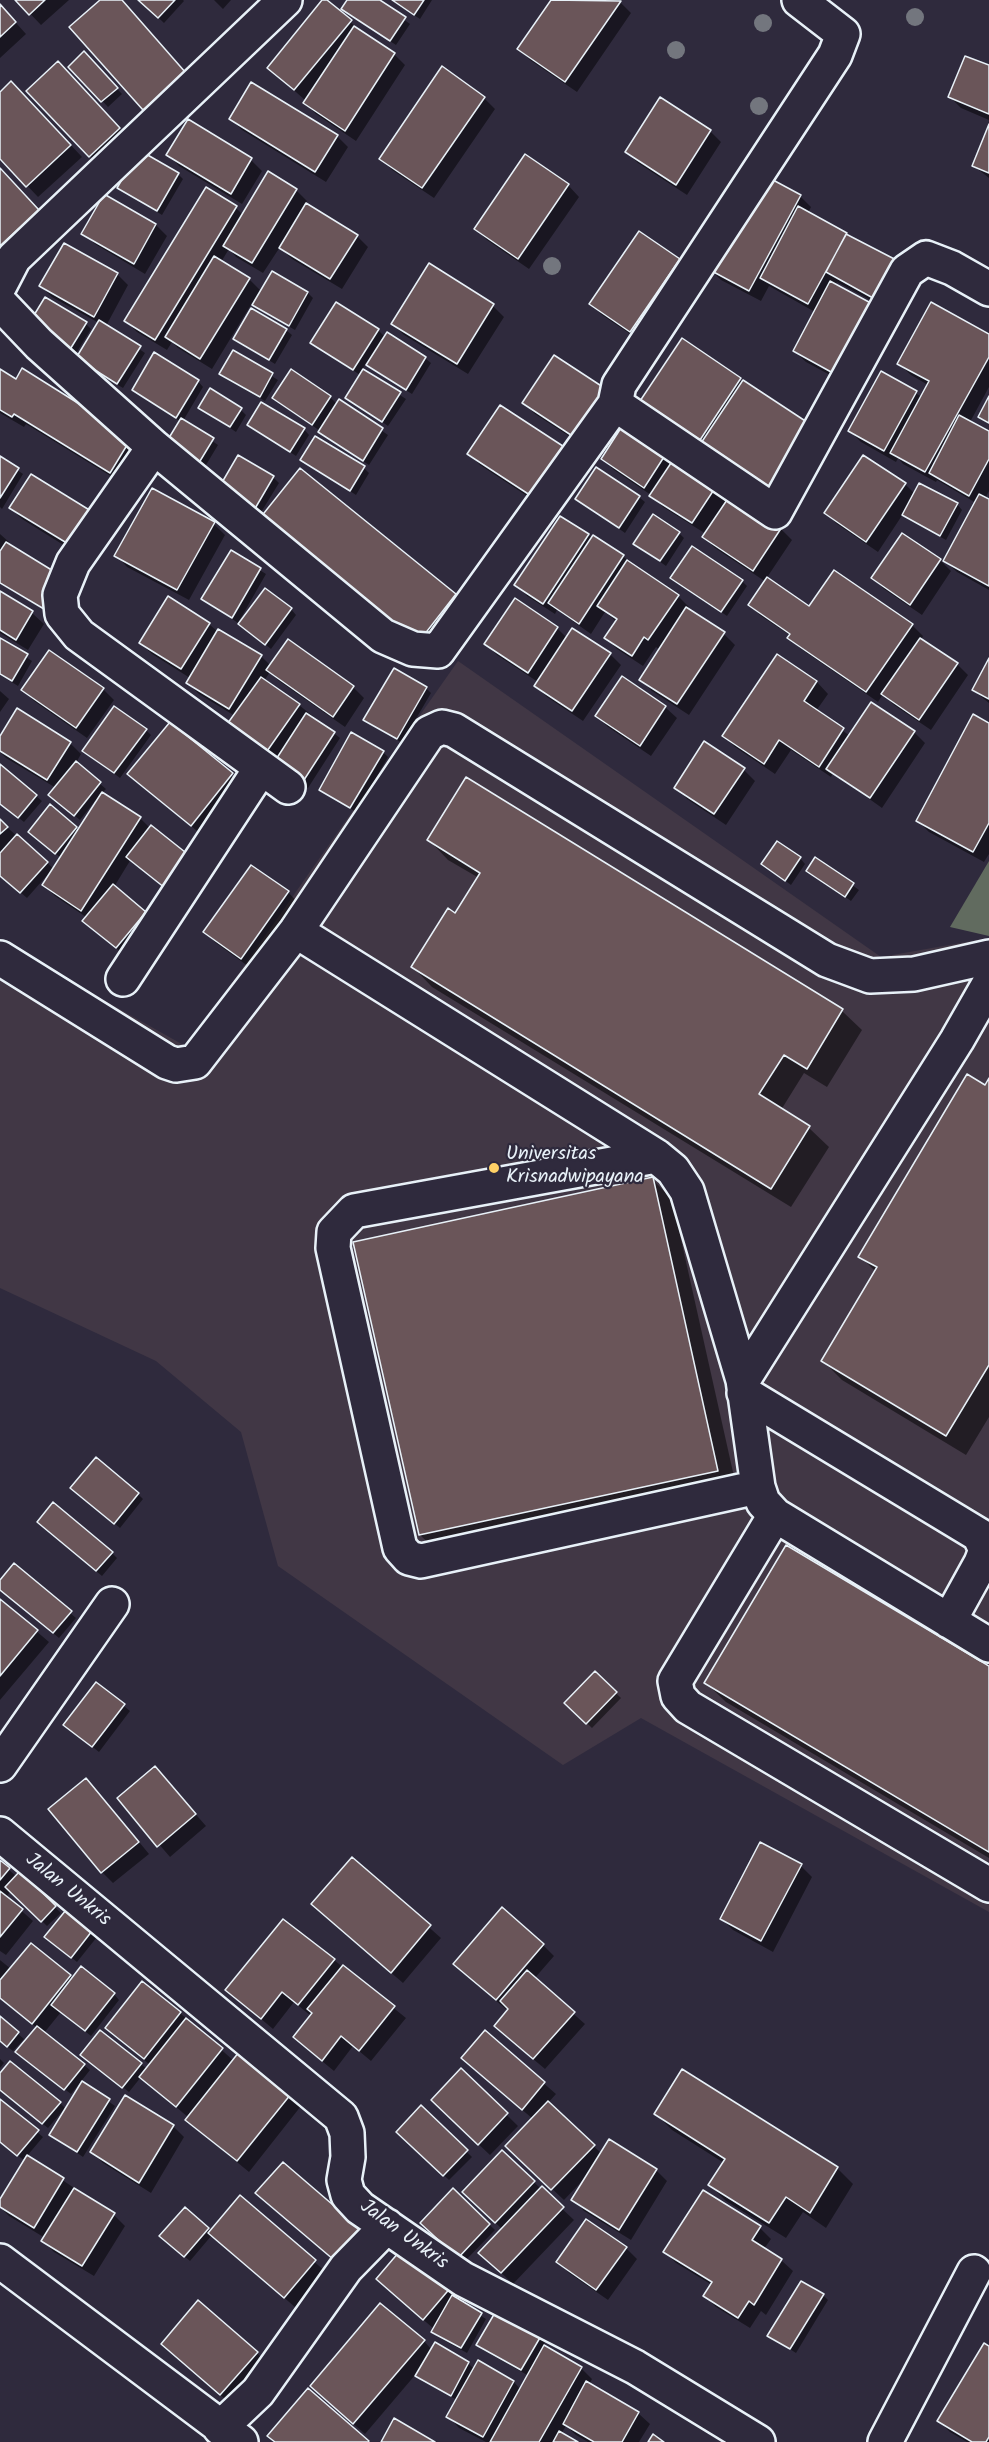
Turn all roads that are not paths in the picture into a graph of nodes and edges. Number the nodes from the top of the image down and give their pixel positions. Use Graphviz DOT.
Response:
graph roads {
  1 [pos="285,0"];
  2 [pos="799,0"];
  3 [pos="0,285"];
  4 [pos="989,289"];
  5 [pos="0,303"];
  6 [pos="615,404"];
  7 [pos="154,447"];
  8 [pos="261,768"];
  9 [pos="288,787"];
  10 [pos="297,931"];
  11 [pos="989,957"];
  12 [pos="0,958"];
  13 [pos="123,979"];
  14 [pos="989,984"];
  15 [pos="656,1156"];
  16 [pos="744,1386"];
  17 [pos="758,1487"];
  18 [pos="775,1515"];
  19 [pos="112,1604"];
  20 [pos="949,1621"];
  21 [pos="989,1645"];
  22 [pos="1,1759"];
  23 [pos="0,1834"];
  24 [pos="989,1885"];
  25 [pos="387,2226"];
  26 [pos="0,2261"];
  27 [pos="974,2272"];
  28 [pos="230,2435"];
  29 [pos="758,2442"];
  30 [pos="885,2442"];
  1 -- 3 [label="street"];
  2 -- 6 [label="street"];
  4 -- 6 [label="street"];
  5 -- 7 [label="street"];
  6 -- 7 [label="street"];
  7 -- 8 [label="street"];
  8 -- 9 [label="street"];
  8 -- 13 [label="street"];
  10 -- 11 [label="street"];
  10 -- 12 [label="street"];
  10 -- 15 [label="street"];
  14 -- 16 [label="street"];
  15 -- 16 [label="street"];
  15 -- 17 [label="street"];
  16 -- 17 [label="street"];
  16 -- 20 [label="street"];
  17 -- 18 [label="street"];
  18 -- 20 [label="street"];
  18 -- 24 [label="street"];
  19 -- 22 [label="street"];
  20 -- 21 [label="street"];
  23 -- 25 [label="street, Jalan Unkris"];
  25 -- 28 [label="street"];
  25 -- 29 [label="street, Jalan Unkris"];
  26 -- 28 [label="street"];
  27 -- 30 [label="street"];
}
